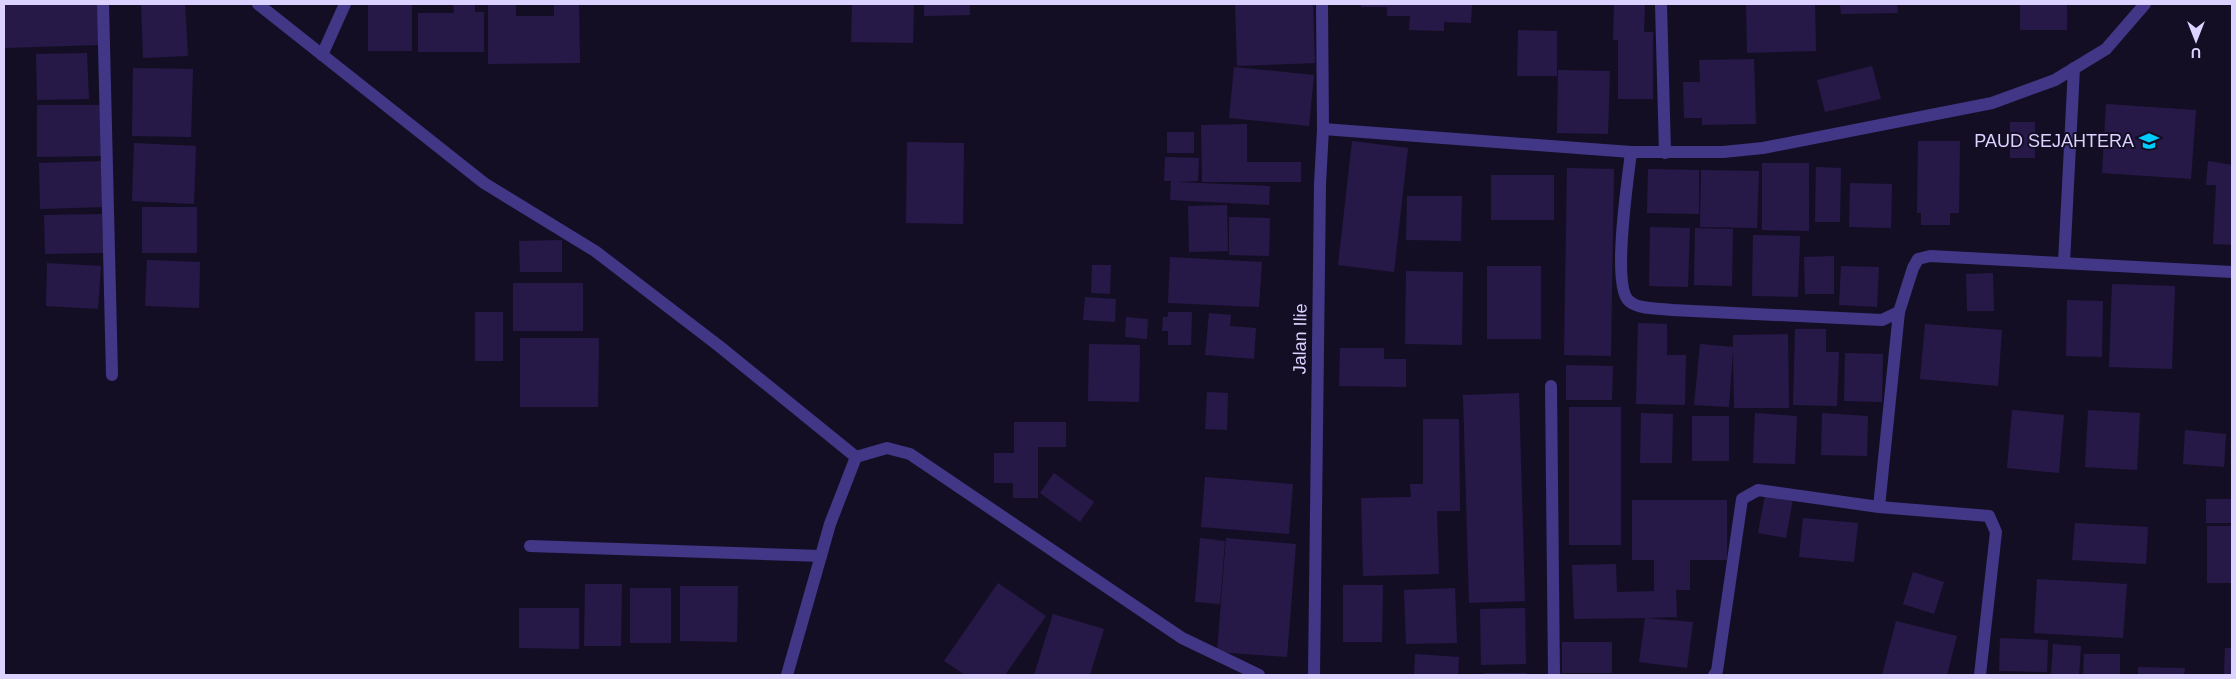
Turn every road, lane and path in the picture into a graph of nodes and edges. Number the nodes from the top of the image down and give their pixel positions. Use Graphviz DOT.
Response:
graph roads {
  1 [pos="102,4"];
  2 [pos="258,4"];
  3 [pos="345,4"];
  4 [pos="1322,4"];
  5 [pos="1661,4"];
  6 [pos="2145,4"];
  7 [pos="322,55"];
  8 [pos="2074,68"];
  9 [pos="1323,129"];
  10 [pos="1631,152"];
  11 [pos="1665,153"];
  12 [pos="2064,263"];
  13 [pos="2232,272"];
  14 [pos="1899,312"];
  15 [pos="112,375"];
  16 [pos="1551,386"];
  17 [pos="856,457"];
  18 [pos="1879,507"];
  19 [pos="530,546"];
  20 [pos="821,556"];
  21 [pos="787,675"];
  22 [pos="1259,675"];
  23 [pos="1314,675"];
  24 [pos="1554,675"];
  25 [pos="1714,675"];
  26 [pos="1980,675"];
  1 -- 15 [label="street"];
  2 -- 7 [label="street"];
  3 -- 7 [label="street"];
  4 -- 9 [label="street, Jalan Ilie"];
  5 -- 11 [label="street"];
  6 -- 8 [label="street"];
  7 -- 17 [label="street"];
  8 -- 11 [label="street"];
  8 -- 12 [label="street"];
  9 -- 10 [label="street"];
  9 -- 23 [label="street, Jalan Ilie"];
  10 -- 11 [label="street"];
  10 -- 14 [label="street"];
  12 -- 13 [label="street"];
  12 -- 14 [label="street"];
  14 -- 18 [label="street"];
  16 -- 24 [label="street"];
  17 -- 20 [label="street"];
  17 -- 22 [label="street"];
  18 -- 25 [label="street"];
  18 -- 26 [label="street"];
  19 -- 20 [label="street"];
  20 -- 21 [label="street"];
}
